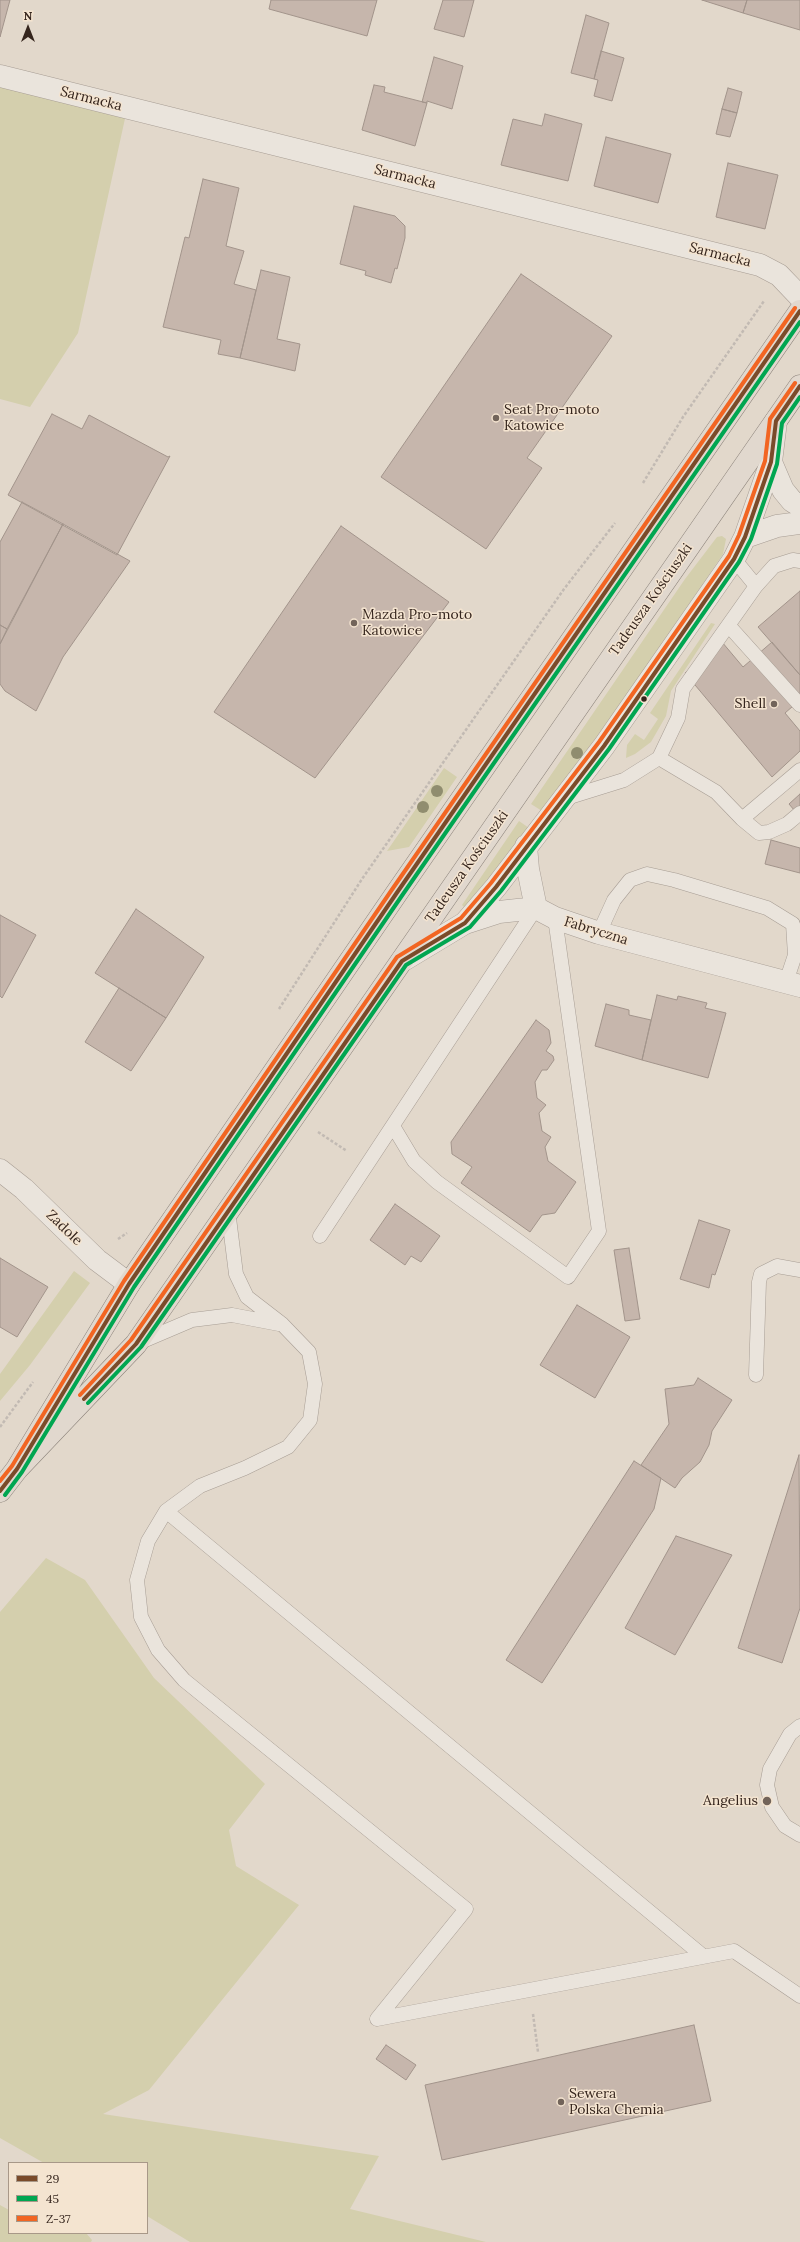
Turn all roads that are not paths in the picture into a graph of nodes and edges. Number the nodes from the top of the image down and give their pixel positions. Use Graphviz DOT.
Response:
graph roads {
  1 [pos="0,76"];
  2 [pos="800,297"];
  3 [pos="800,311"];
  4 [pos="800,386"];
  5 [pos="776,421"];
  6 [pos="771,462"];
  7 [pos="800,506"];
  8 [pos="800,523"];
  9 [pos="745,537"];
  10 [pos="734,559"];
  11 [pos="800,561"];
  12 [pos="756,586"];
  13 [pos="729,626"];
  14 [pos="800,705"];
  15 [pos="659,758"];
  16 [pos="800,770"];
  17 [pos="562,800"];
  18 [pos="800,813"];
  19 [pos="742,819"];
  20 [pos="526,846"];
  21 [pos="546,913"];
  22 [pos="465,923"];
  23 [pos="599,933"];
  24 [pos="402,960"];
  25 [pos="793,984"];
  26 [pos="393,1126"];
  27 [pos="0,1170"];
  28 [pos="228,1210"];
  29 [pos="320,1236"];
  30 [pos="800,1270"];
  31 [pos="129,1284"];
  32 [pos="282,1324"];
  33 [pos="136,1344"];
  34 [pos="756,1375"];
  35 [pos="17,1469"];
  36 [pos="0,1491"];
  37 [pos="166,1510"];
  38 [pos="800,1726"];
  39 [pos="800,1835"];
  40 [pos="703,1956"];
  41 [pos="800,1996"];
  1 -- 2 [label="street, Sarmacka"];
  3 -- 31 [label="main road, Tadeusza Kościuszki"];
  4 -- 5 [label="main road, Tadeusza Kościuszki"];
  5 -- 6 [label="street"];
  5 -- 24 [label="main road, Tadeusza Kościuszki"];
  6 -- 7 [label="street"];
  6 -- 9 [label="street"];
  8 -- 9 [label="street"];
  9 -- 10 [label="street"];
  10 -- 12 [label="lane"];
  10 -- 17 [label="street"];
  11 -- 12 [label="lane"];
  12 -- 13 [label="lane"];
  13 -- 14 [label="lane"];
  13 -- 15 [label="lane"];
  15 -- 17 [label="lane"];
  15 -- 19 [label="lane"];
  16 -- 19 [label="lane"];
  17 -- 20 [label="street"];
  18 -- 19 [label="lane"];
  20 -- 21 [label="street"];
  20 -- 22 [label="street"];
  21 -- 22 [label="street, Fabryczna"];
  21 -- 23 [label="street, Fabryczna"];
  21 -- 26 [label="lane"];
  21 -- 26 [label="lane"];
  22 -- 24 [label="street, Fabryczna"];
  23 -- 25 [label="street, Fabryczna"];
  23 -- 25 [label="lane"];
  24 -- 28 [label="main road, Tadeusza Kościuszki"];
  26 -- 29 [label="lane"];
  27 -- 31 [label="street, Zadole"];
  28 -- 32 [label="lane"];
  28 -- 33 [label="main road, Tadeusza Kościuszki"];
  30 -- 34 [label="lane"];
  31 -- 35 [label="main road, Tadeusza Kościuszki"];
  32 -- 33 [label="lane"];
  32 -- 37 [label="lane"];
  33 -- 35 [label="main road, Tadeusza Kościuszki"];
  35 -- 36 [label="main road, Tadeusza Kościuszki"];
  37 -- 40 [label="lane"];
  37 -- 40 [label="lane"];
  38 -- 39 [label="lane"];
  40 -- 41 [label="lane"];
}
